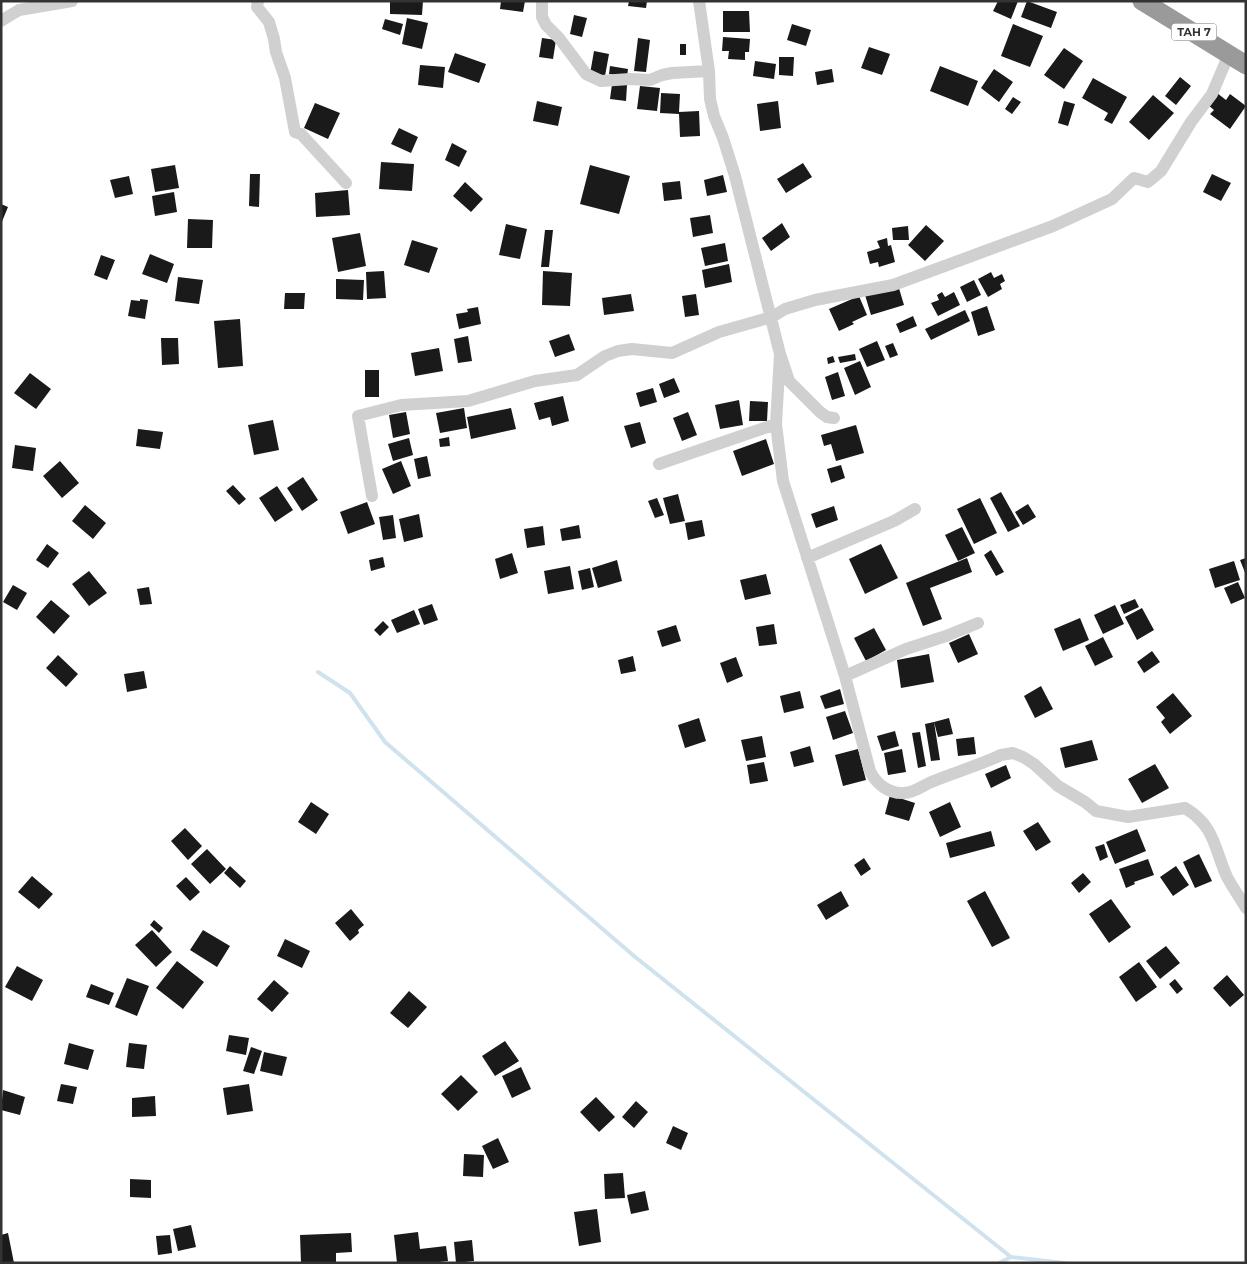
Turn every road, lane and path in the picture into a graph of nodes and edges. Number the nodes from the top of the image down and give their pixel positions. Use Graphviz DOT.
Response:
graph roads {
  1 [pos="72,1"];
  2 [pos="258,1"];
  3 [pos="542,1"];
  4 [pos="699,1"];
  5 [pos="1147,2"];
  6 [pos="1,21"];
  7 [pos="1229,54"];
  8 [pos="1246,65"];
  9 [pos="709,72"];
  10 [pos="346,183"];
  11 [pos="772,317"];
  12 [pos="780,354"];
  13 [pos="834,418"];
  14 [pos="776,424"];
  15 [pos="659,464"];
  16 [pos="372,496"];
  17 [pos="915,509"];
  18 [pos="807,558"];
  19 [pos="978,623"];
  20 [pos="845,676"];
  21 [pos="1246,908"];
  1 -- 6 [label="street"];
  2 -- 10 [label="street"];
  3 -- 9 [label="street"];
  4 -- 9 [label="street"];
  5 -- 7 [label="highway, TAH 7"];
  7 -- 8 [label="highway, TAH 7"];
  7 -- 11 [label="street"];
  9 -- 11 [label="street"];
  11 -- 12 [label="street"];
  11 -- 16 [label="street"];
  12 -- 13 [label="street"];
  12 -- 14 [label="street"];
  14 -- 15 [label="street"];
  14 -- 18 [label="street"];
  17 -- 18 [label="street"];
  18 -- 20 [label="street"];
  19 -- 20 [label="street"];
  20 -- 21 [label="street"];
}
